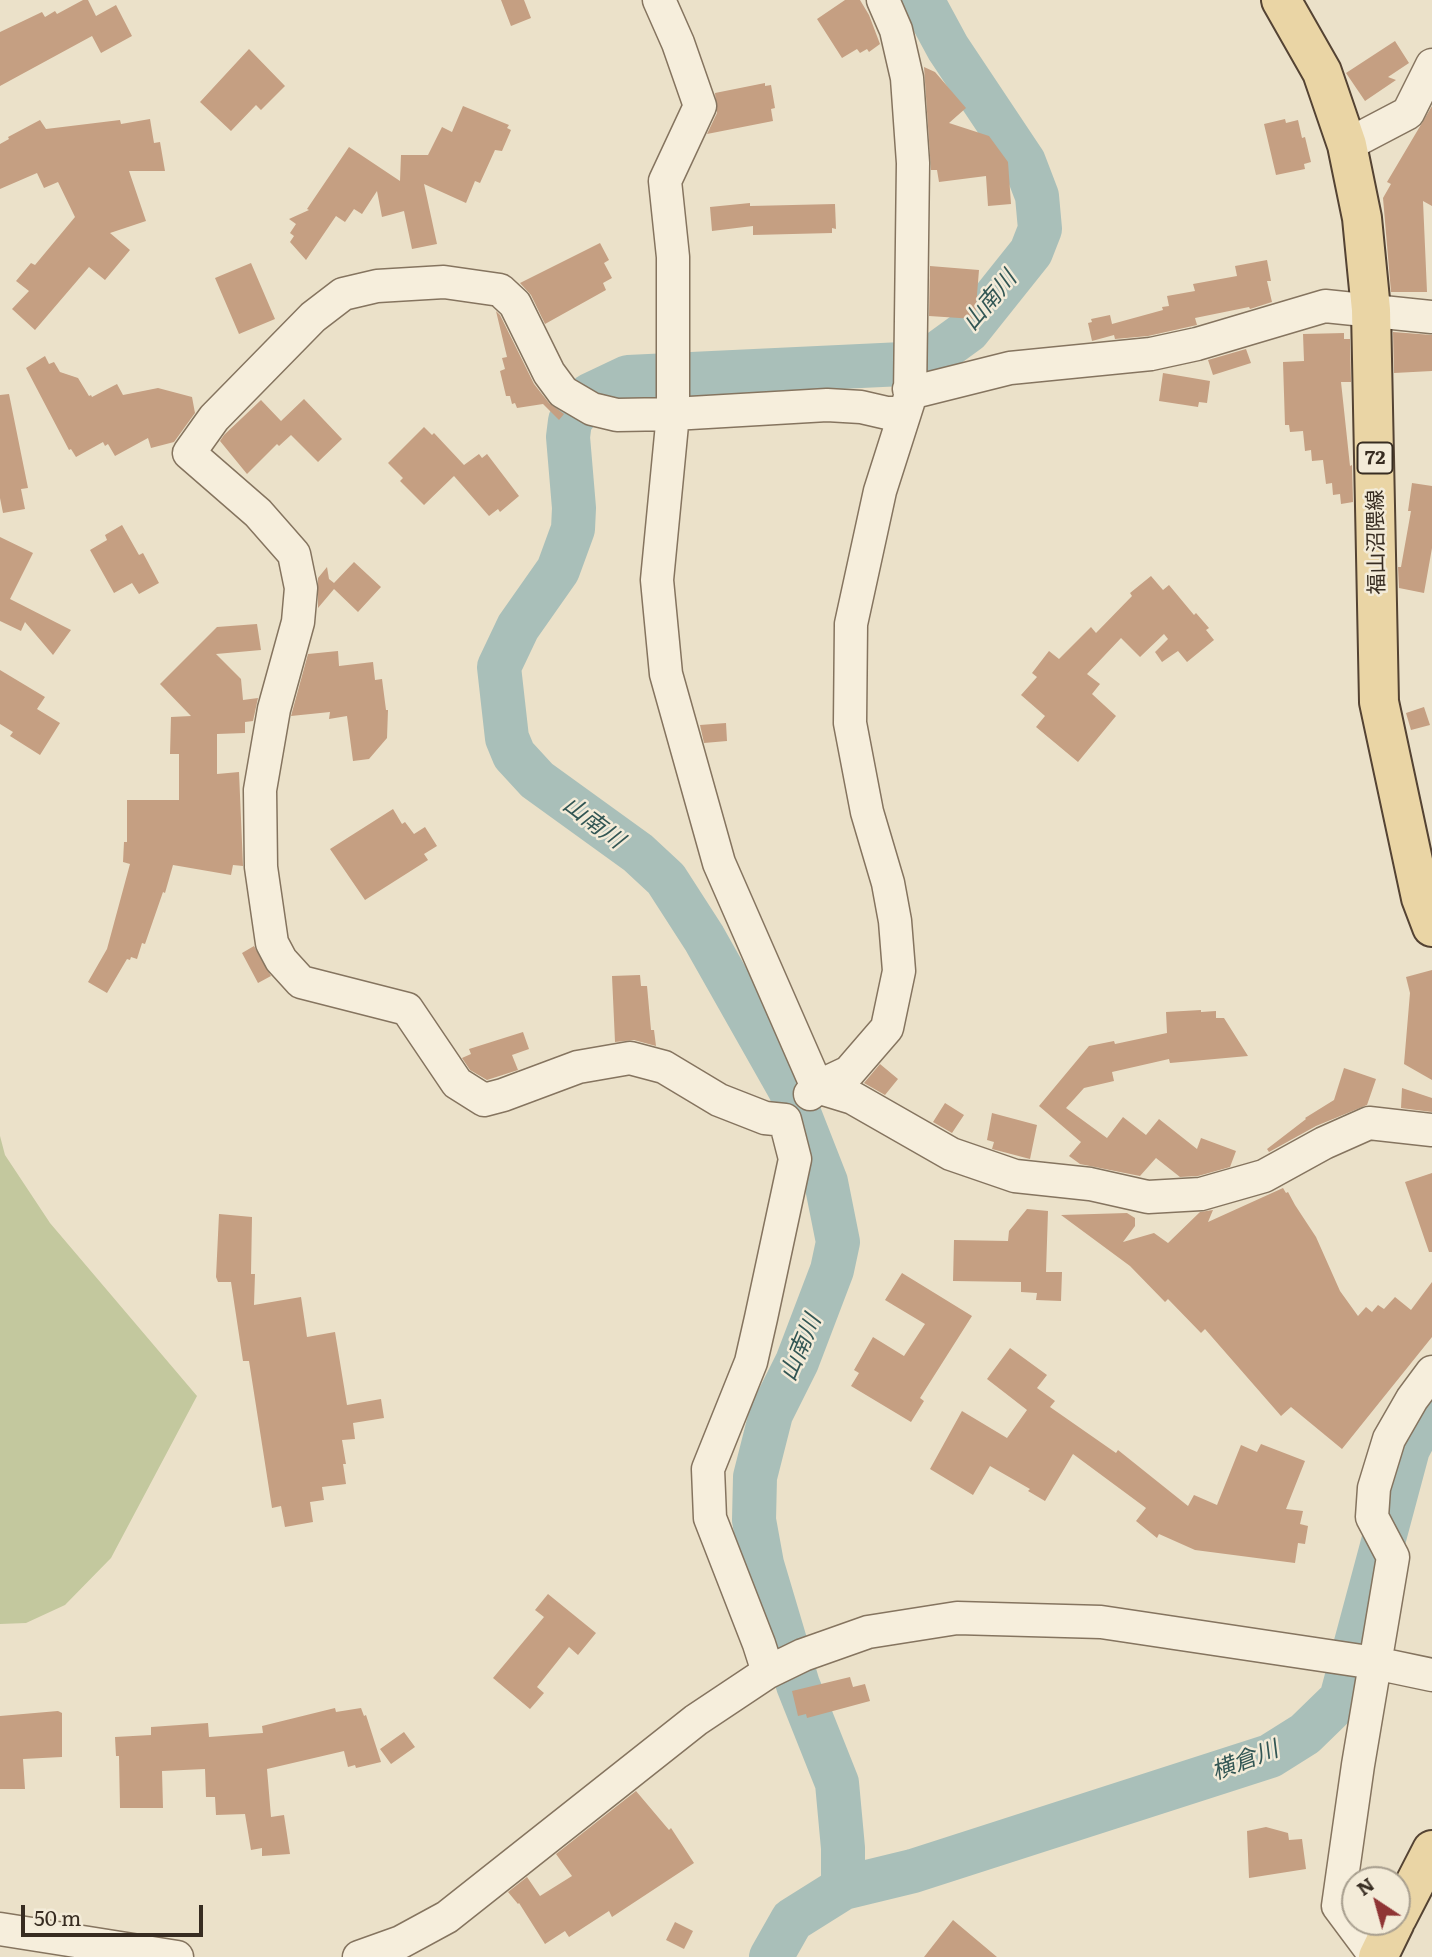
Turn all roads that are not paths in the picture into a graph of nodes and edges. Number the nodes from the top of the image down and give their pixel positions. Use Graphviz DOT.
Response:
graph roads {
  1 [pos="659,0"];
  2 [pos="883,0"];
  3 [pos="1281,0"];
  4 [pos="1432,65"];
  5 [pos="1348,145"];
  6 [pos="1371,310"];
  7 [pos="1432,317"];
  8 [pos="907,401"];
  9 [pos="673,414"];
  10 [pos="1432,927"];
  11 [pos="817,1087"];
  12 [pos="785,1120"];
  13 [pos="1432,1130"];
  14 [pos="1432,1372"];
  15 [pos="1375,1663"];
  16 [pos="768,1672"];
  17 [pos="1432,1675"];
  18 [pos="1432,1850"];
  19 [pos="1411,1891"];
  20 [pos="0,1929"];
  21 [pos="1388,1936"];
  22 [pos="177,1957"];
  23 [pos="359,1957"];
  24 [pos="1377,1957"];
  1 -- 9 [label="street"];
  2 -- 8 [label="street"];
  3 -- 5 [label="main road, 福山沼隈線 / 72"];
  4 -- 5 [label="street"];
  5 -- 6 [label="main road, 福山沼隈線 / 72"];
  6 -- 7 [label="street"];
  6 -- 8 [label="street"];
  6 -- 10 [label="main road, 福山沼隈線 / 72"];
  8 -- 9 [label="street"];
  8 -- 11 [label="street"];
  9 -- 11 [label="street"];
  9 -- 12 [label="street"];
  11 -- 12 [label="street"];
  11 -- 13 [label="street"];
  12 -- 16 [label="street"];
  14 -- 15 [label="street"];
  15 -- 16 [label="street"];
  15 -- 17 [label="street"];
  15 -- 24 [label="street"];
  16 -- 23 [label="street"];
  18 -- 19 [label="main road"];
  20 -- 22 [label="street"];
  21 -- 24 [label="main road"];
}
